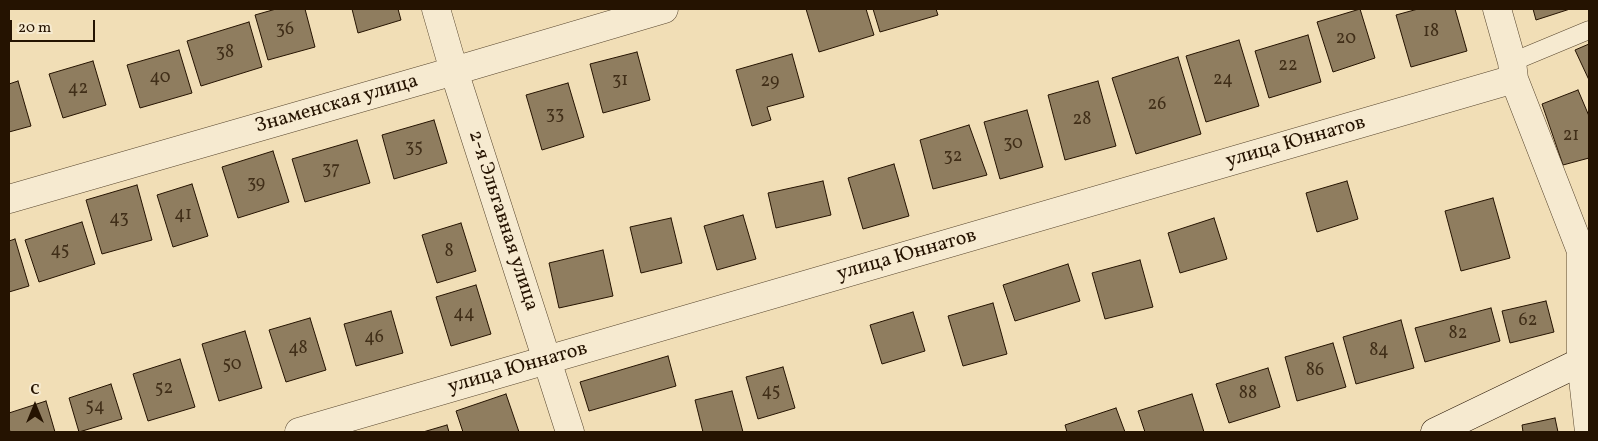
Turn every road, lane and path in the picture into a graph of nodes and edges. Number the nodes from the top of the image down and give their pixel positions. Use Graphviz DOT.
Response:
graph roads {
  1 [pos="436,9"];
  2 [pos="664,9"];
  3 [pos="1496,9"];
  4 [pos="1589,30"];
  5 [pos="454,71"];
  6 [pos="1513,71"];
  7 [pos="9,198"];
  8 [pos="1585,360"];
  9 [pos="546,361"];
  10 [pos="299,432"];
  11 [pos="570,432"];
  12 [pos="1435,432"];
  13 [pos="1589,432"];
  1 -- 5 [label="street, 2-я Эльтавная улица"];
  2 -- 5 [label="street, Знаменская улица"];
  3 -- 6 [label="street"];
  4 -- 6 [label="lane"];
  5 -- 7 [label="street, Знаменская улица"];
  5 -- 9 [label="street, 2-я Эльтавная улица"];
  6 -- 8 [label="street"];
  6 -- 9 [label="street, улица Юннатов"];
  8 -- 12 [label="street"];
  8 -- 13 [label="street"];
  9 -- 10 [label="street, улица Юннатов"];
  9 -- 11 [label="street, 2-я Эльтавная улица"];
}
